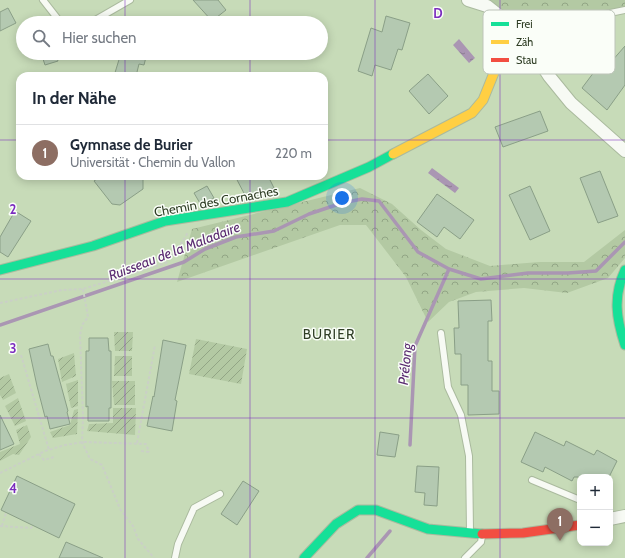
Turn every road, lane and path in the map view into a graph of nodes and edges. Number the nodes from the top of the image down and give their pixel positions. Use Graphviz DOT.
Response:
graph roads {
  1 [pos="43,0"];
  2 [pos="130,0"];
  3 [pos="468,0"];
  4 [pos="492,10"];
  5 [pos="625,10"];
  6 [pos="615,12"];
  7 [pos="56,16"];
  8 [pos="102,16"];
  9 [pos="494,74"];
  10 [pos="548,74"];
  11 [pos="625,151"];
  12 [pos="195,217"];
  13 [pos="0,270"];
  14 [pos="625,270"];
  15 [pos="83,289"];
  16 [pos="0,303"];
  17 [pos="441,333"];
  18 [pos="155,344"];
  19 [pos="625,345"];
  20 [pos="21,355"];
  21 [pos="82,442"];
  22 [pos="137,443"];
  23 [pos="48,450"];
  24 [pos="141,451"];
  25 [pos="38,454"];
  26 [pos="54,457"];
  27 [pos="0,473"];
  28 [pos="532,480"];
  29 [pos="220,494"];
  30 [pos="577,499"];
  31 [pos="6,513"];
  32 [pos="613,513"];
  33 [pos="624,517"];
  34 [pos="613,519"];
  35 [pos="33,525"];
  36 [pos="577,525"];
  37 [pos="1,526"];
  38 [pos="470,533"];
  39 [pos="482,534"];
  40 [pos="154,558"];
  41 [pos="175,558"];
  42 [pos="304,558"];
  43 [pos="465,558"];
  1 -- 7 [label="lane"];
  2 -- 8 [label="lane"];
  3 -- 4 [label="street"];
  5 -- 6 [label="lane"];
  9 -- 12 [label="street, Chemin des Cornaches"];
  10 -- 11 [label="street"];
  12 -- 13 [label="street, Chemin des Cornaches"];
  12 -- 15 [label="path"];
  14 -- 19 [label="street"];
  15 -- 16 [label="path"];
  15 -- 21 [label="path"];
  17 -- 38 [label="lane"];
  18 -- 22 [label="path"];
  20 -- 23 [label="path"];
  21 -- 22 [label="path"];
  21 -- 23 [label="path"];
  21 -- 40 [label="path"];
  22 -- 24 [label="path"];
  23 -- 25 [label="path"];
  25 -- 26 [label="path"];
  25 -- 27 [label="path"];
  28 -- 30 [label="lane"];
  29 -- 41 [label="lane"];
  31 -- 37 [label="path"];
  32 -- 33 [label="lane"];
  33 -- 34 [label="street"];
  35 -- 37 [label="path"];
  36 -- 39 [label="street"];
  38 -- 39 [label="street"];
  38 -- 42 [label="street"];
  39 -- 43 [label="lane"];
}
